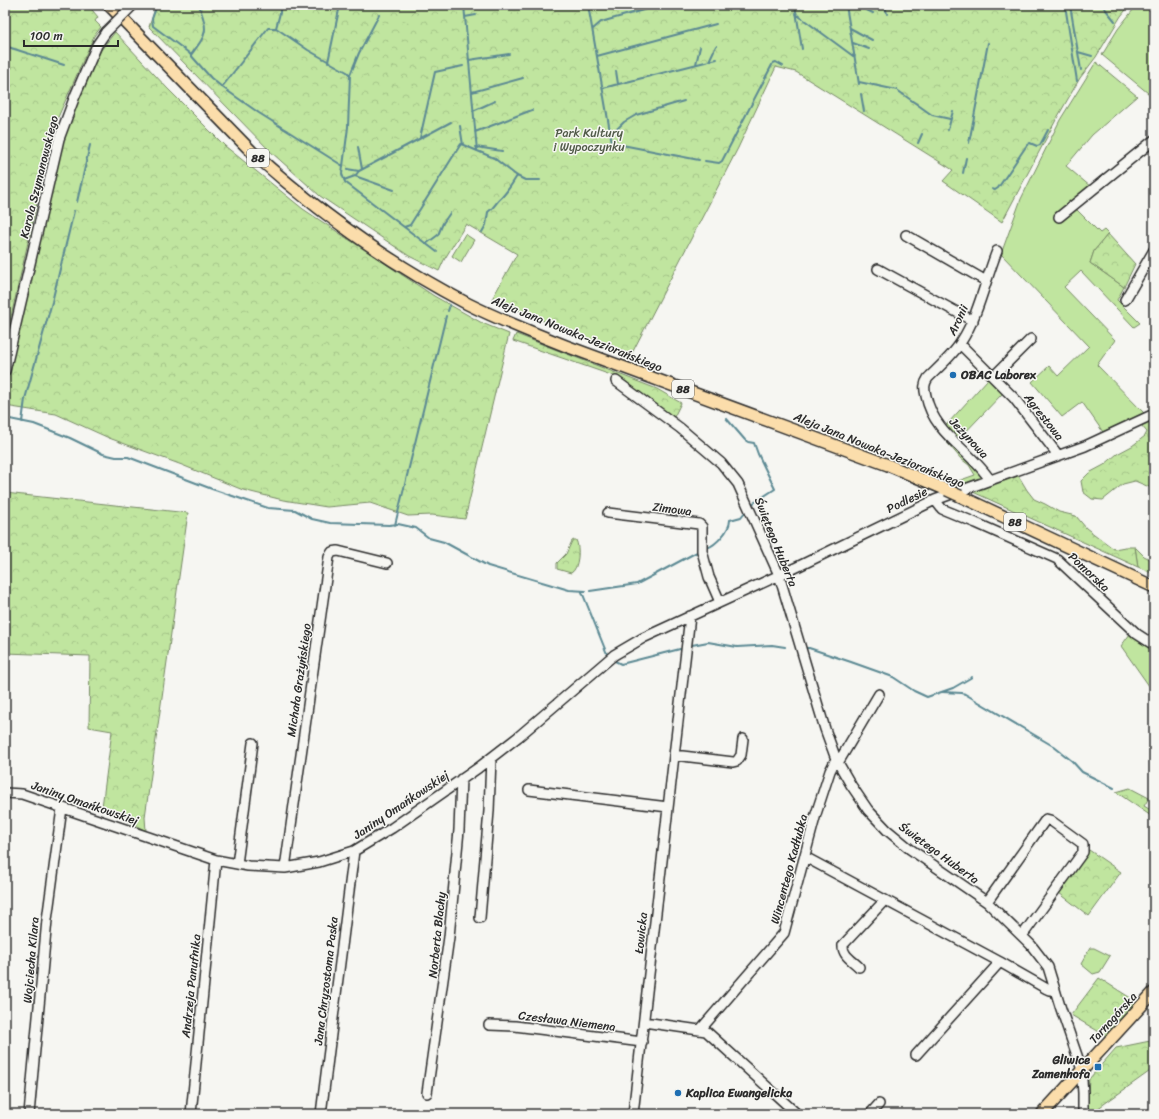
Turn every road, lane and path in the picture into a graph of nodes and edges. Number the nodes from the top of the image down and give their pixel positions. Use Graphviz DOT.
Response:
graph roads {
  1 [pos="109,5"];
  2 [pos="133,5"];
  3 [pos="1154,140"];
  4 [pos="1058,217"];
  5 [pos="906,235"];
  6 [pos="1154,250"];
  7 [pos="997,251"];
  8 [pos="878,269"];
  9 [pos="986,281"];
  10 [pos="1125,300"];
  11 [pos="973,321"];
  12 [pos="1031,339"];
  13 [pos="960,344"];
  14 [pos="5,371"];
  15 [pos="993,377"];
  16 [pos="616,381"];
  17 [pos="924,388"];
  18 [pos="1154,414"];
  19 [pos="1058,455"];
  20 [pos="990,480"];
  21 [pos="935,500"];
  22 [pos="608,513"];
  23 [pos="387,563"];
  24 [pos="779,575"];
  25 [pos="1154,587"];
  26 [pos="720,602"];
  27 [pos="690,616"];
  28 [pos="1154,645"];
  29 [pos="879,694"];
  30 [pos="743,739"];
  31 [pos="253,743"];
  32 [pos="674,755"];
  33 [pos="491,758"];
  34 [pos="837,761"];
  35 [pos="461,780"];
  36 [pos="529,790"];
  37 [pos="5,793"];
  38 [pos="668,807"];
  39 [pos="62,808"];
  40 [pos="354,851"];
  41 [pos="805,857"];
  42 [pos="216,860"];
  43 [pos="237,864"];
  44 [pos="285,868"];
  45 [pos="885,900"];
  46 [pos="987,902"];
  47 [pos="480,918"];
  48 [pos="1022,936"];
  49 [pos="1000,962"];
  50 [pos="859,967"];
  51 [pos="1054,990"];
  52 [pos="1154,992"];
  53 [pos="644,1022"];
  54 [pos="489,1025"];
  55 [pos="700,1030"];
  56 [pos="642,1042"];
  57 [pos="916,1055"];
  58 [pos="1081,1072"];
  59 [pos="427,1093"];
  60 [pos="879,1104"];
  61 [pos="29,1114"];
  62 [pos="191,1114"];
  63 [pos="321,1114"];
  64 [pos="633,1114"];
  65 [pos="797,1114"];
  66 [pos="870,1114"];
  67 [pos="1042,1114"];
  68 [pos="1083,1114"];
  1 -- 25 [label="main road, Aleja Jana Nowaka-Jeziorańskiego / 88, bridge"];
  2 -- 14 [label="street, Karola Szymanowskiego, bridge"];
  3 -- 4 [label="street"];
  5 -- 9 [label="street"];
  6 -- 10 [label="street"];
  7 -- 9 [label="street, Aronii"];
  8 -- 11 [label="street"];
  9 -- 11 [label="street, Aronii"];
  11 -- 13 [label="street, Aronii"];
  12 -- 15 [label="street"];
  13 -- 15 [label="street, Agrestowa"];
  13 -- 17 [label="street, Aronii"];
  15 -- 19 [label="street, Agrestowa"];
  16 -- 24 [label="street, Świętego Huberta"];
  17 -- 20 [label="street, Jeżynowa"];
  18 -- 19 [label="street, Podlesie"];
  19 -- 20 [label="street, Podlesie"];
  20 -- 21 [label="street, Podlesie"];
  21 -- 24 [label="street, Podlesie"];
  21 -- 28 [label="street, Pomorska"];
  22 -- 26 [label="street, Zimowa"];
  23 -- 44 [label="street, Michała Grażyńskiego"];
  24 -- 26 [label="street, Podlesie"];
  24 -- 34 [label="street, Świętego Huberta"];
  26 -- 27 [label="street, Janiny Omańkowskiej"];
  27 -- 32 [label="street, Łowicka"];
  27 -- 33 [label="street, Janiny Omańkowskiej"];
  29 -- 34 [label="street"];
  30 -- 32 [label="street"];
  31 -- 43 [label="street"];
  32 -- 38 [label="street, Łowicka"];
  33 -- 35 [label="street, Janiny Omańkowskiej"];
  33 -- 47 [label="street"];
  34 -- 41 [label="street, Wincentego Kadłubka"];
  34 -- 46 [label="street, Świętego Huberta"];
  35 -- 40 [label="street, Janiny Omańkowskiej"];
  35 -- 59 [label="street, Norberta Blachy"];
  36 -- 38 [label="street"];
  37 -- 39 [label="street, Janiny Omańkowskiej"];
  38 -- 53 [label="street, Łowicka"];
  39 -- 42 [label="street, Janiny Omańkowskiej"];
  39 -- 61 [label="street, Wojciecha Kilara"];
  40 -- 44 [label="street, Janiny Omańkowskiej"];
  40 -- 63 [label="street, Jana Chryzostoma Paska"];
  41 -- 45 [label="street"];
  41 -- 55 [label="street, Wincentego Kadłubka"];
  42 -- 43 [label="street, Janiny Omańkowskiej"];
  42 -- 62 [label="street, Andrzeja Panufnika"];
  43 -- 44 [label="street, Janiny Omańkowskiej"];
  45 -- 49 [label="street"];
  45 -- 50 [label="street"];
  46 -- 48 [label="street, Świętego Huberta"];
  46 -- 48 [label="street"];
  48 -- 51 [label="street, Świętego Huberta"];
  49 -- 51 [label="street"];
  49 -- 57 [label="street"];
  51 -- 58 [label="street, Świętego Huberta"];
  52 -- 58 [label="main road, Tarnogórska"];
  53 -- 55 [label="street"];
  53 -- 56 [label="street, Łowicka"];
  54 -- 56 [label="street, Czesława Niemena"];
  55 -- 65 [label="street"];
  56 -- 64 [label="street, Łowicka"];
  58 -- 67 [label="main road, Tarnogórska"];
  58 -- 68 [label="street, Świętego Huberta"];
  60 -- 66 [label="street"];
}
